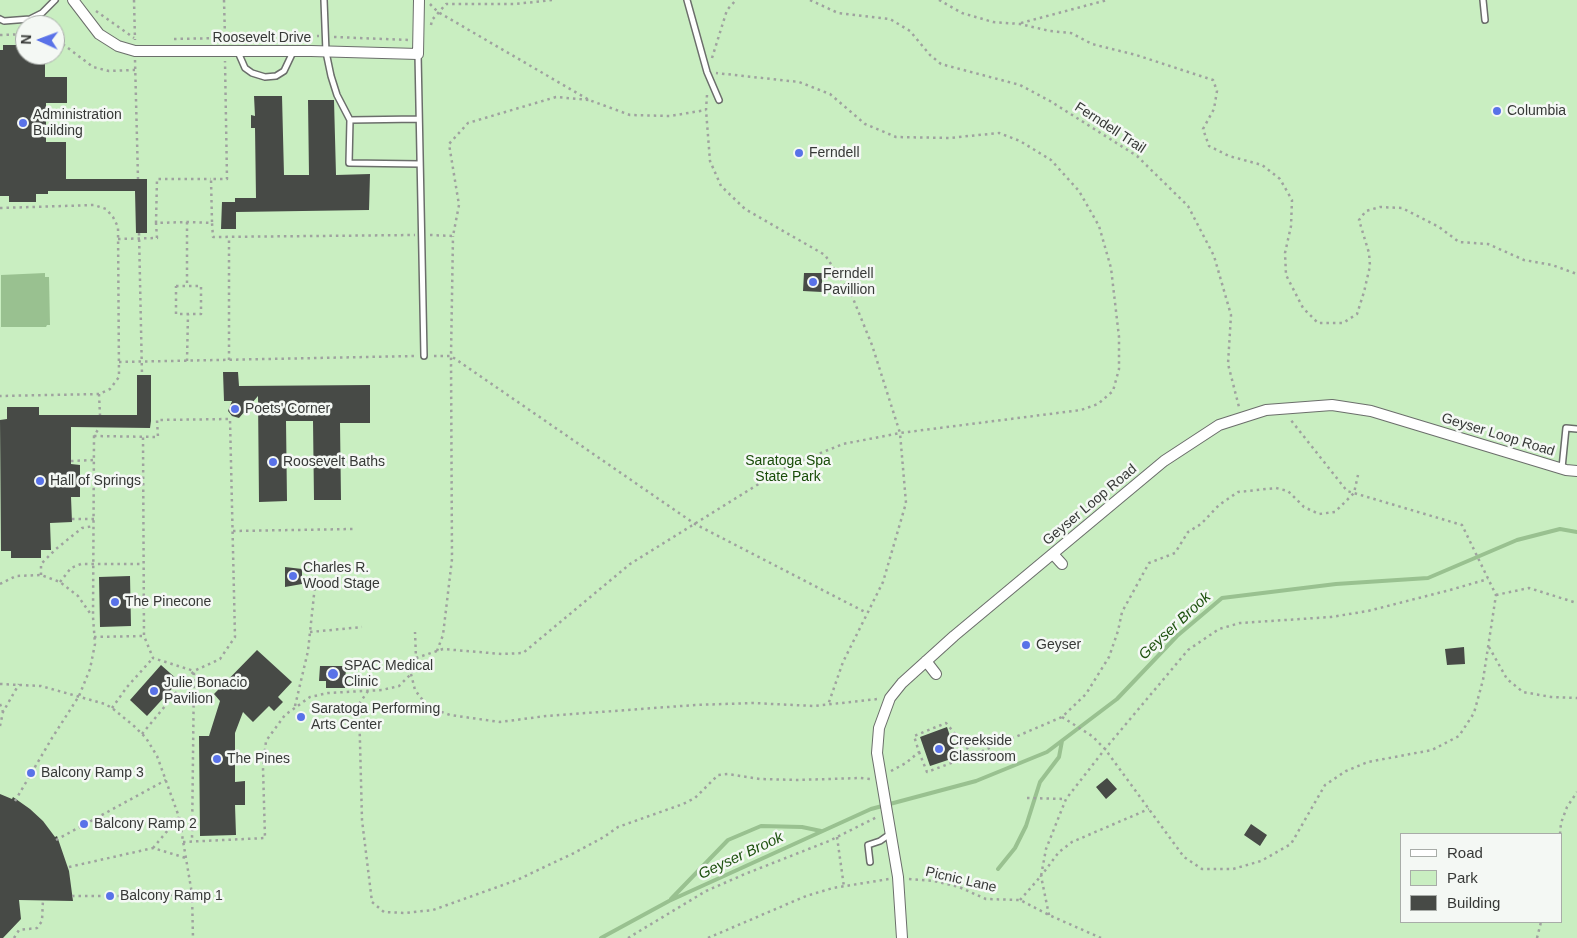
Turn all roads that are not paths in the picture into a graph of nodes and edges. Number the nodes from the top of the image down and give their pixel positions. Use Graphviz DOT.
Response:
graph roads {
  1 [pos="55,0"];
  2 [pos="72,0"];
  3 [pos="324,0"];
  4 [pos="420,0"];
  5 [pos="687,0"];
  6 [pos="1482,0"];
  7 [pos="0,19"];
  8 [pos="1485,20"];
  9 [pos="238,52"];
  10 [pos="293,52"];
  11 [pos="326,52"];
  12 [pos="418,54"];
  13 [pos="719,100"];
  14 [pos="419,119"];
  15 [pos="350,120"];
  16 [pos="420,164"];
  17 [pos="424,356"];
  18 [pos="1577,429"];
  19 [pos="1562,468"];
  20 [pos="1577,471"];
  21 [pos="1053,554"];
  22 [pos="1062,564"];
  23 [pos="926,661"];
  24 [pos="936,674"];
  25 [pos="890,834"];
  26 [pos="870,862"];
  27 [pos="902,938"];
  1 -- 7 [label="lane"];
  2 -- 9 [label="street, Roosevelt Drive"];
  3 -- 11 [label="lane"];
  4 -- 12 [label="street"];
  5 -- 13 [label="lane"];
  6 -- 8 [label="lane"];
  9 -- 10 [label="street, Roosevelt Drive"];
  9 -- 10 [label="lane"];
  10 -- 11 [label="street, Roosevelt Drive"];
  11 -- 12 [label="street, Roosevelt Drive"];
  11 -- 15 [label="lane"];
  12 -- 14 [label="lane"];
  14 -- 15 [label="lane"];
  14 -- 16 [label="lane"];
  15 -- 16 [label="lane"];
  16 -- 17 [label="lane"];
  18 -- 19 [label="lane"];
  19 -- 20 [label="street, Geyser Loop Road"];
  19 -- 21 [label="street, Geyser Loop Road"];
  21 -- 22 [label="street"];
  21 -- 23 [label="street, Geyser Loop Road"];
  23 -- 24 [label="street"];
  23 -- 25 [label="street, Geyser Loop Road"];
  25 -- 26 [label="lane"];
  25 -- 27 [label="street, Geyser Loop Road"];
}
